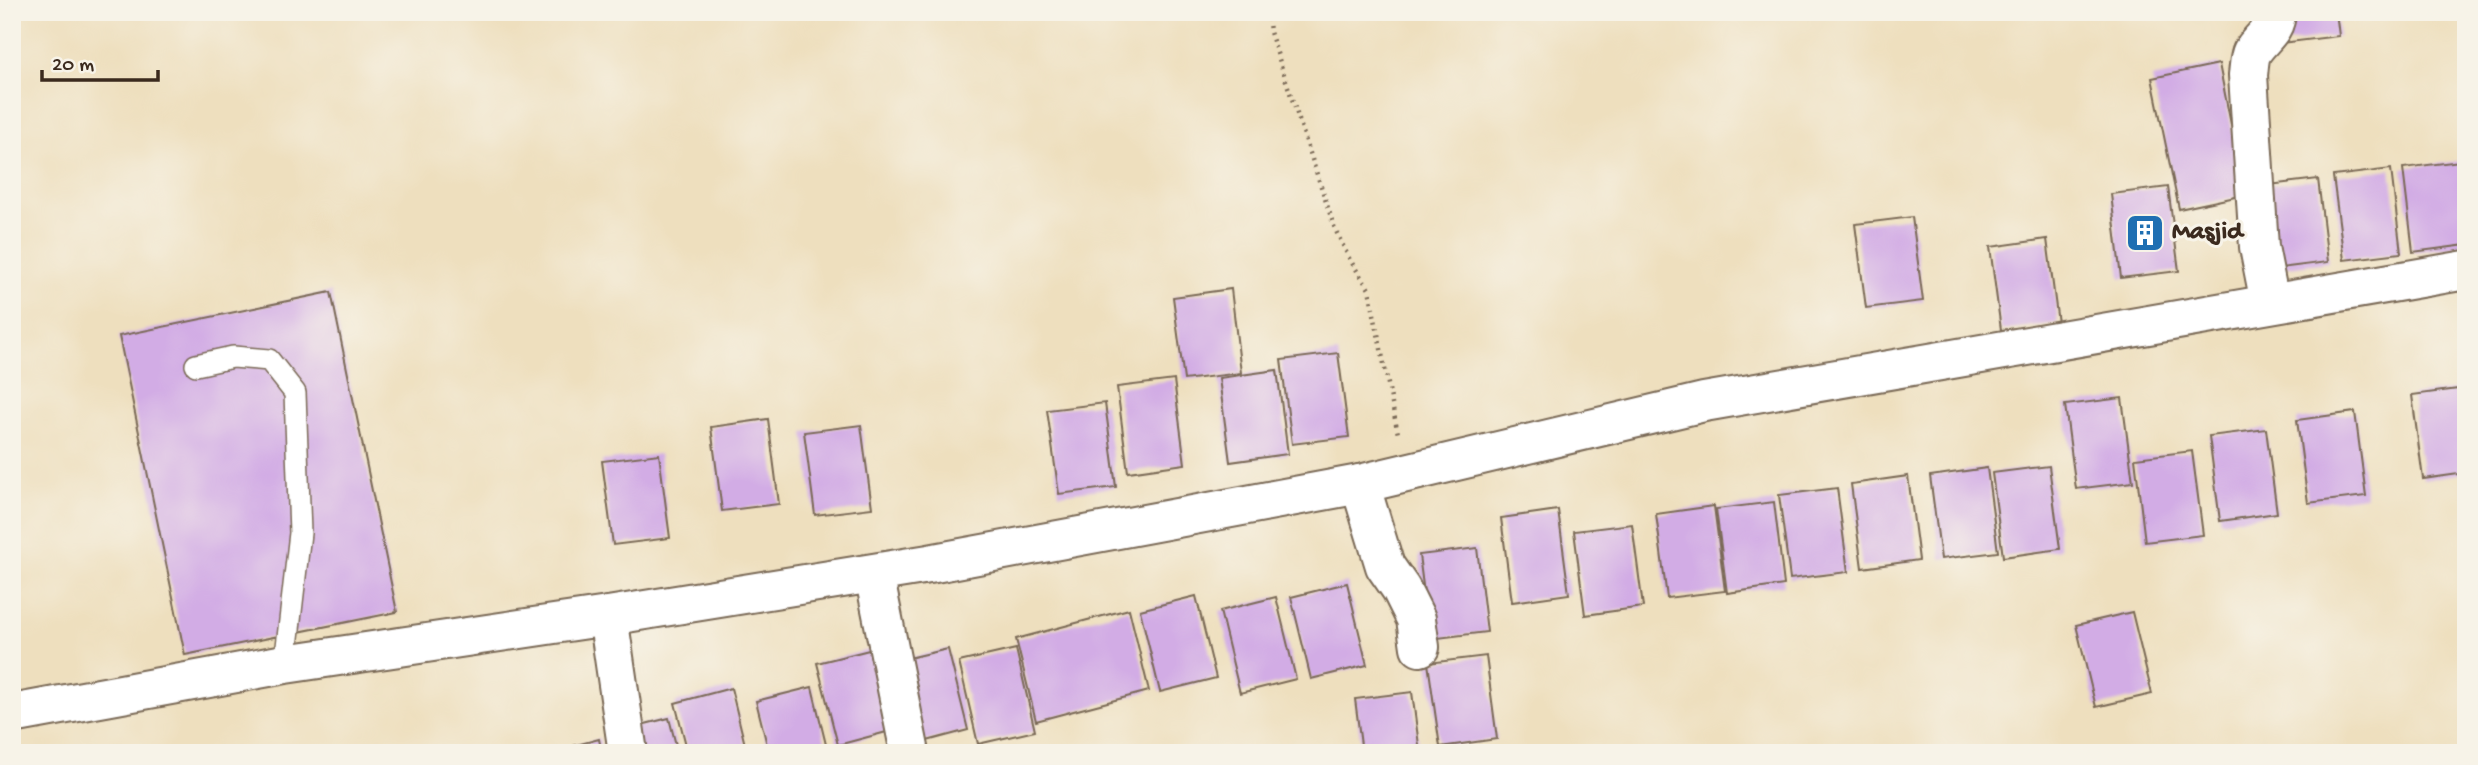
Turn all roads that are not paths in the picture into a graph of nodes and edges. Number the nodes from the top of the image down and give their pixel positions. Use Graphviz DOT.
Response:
graph roads {
  1 [pos="2276,12"];
  2 [pos="2466,271"];
  3 [pos="2270,303"];
  4 [pos="196,365"];
  5 [pos="1360,484"];
  6 [pos="874,574"];
  7 [pos="608,616"];
  8 [pos="1420,647"];
  9 [pos="285,664"];
  10 [pos="12,714"];
  11 [pos="628,753"];
  12 [pos="910,753"];
  1 -- 3 [label="street"];
  2 -- 3 [label="street"];
  3 -- 5 [label="street"];
  4 -- 9 [label="lane"];
  5 -- 6 [label="street"];
  5 -- 8 [label="street"];
  6 -- 7 [label="street"];
  6 -- 12 [label="street"];
  7 -- 9 [label="street"];
  7 -- 11 [label="street"];
  9 -- 10 [label="street"];
}
